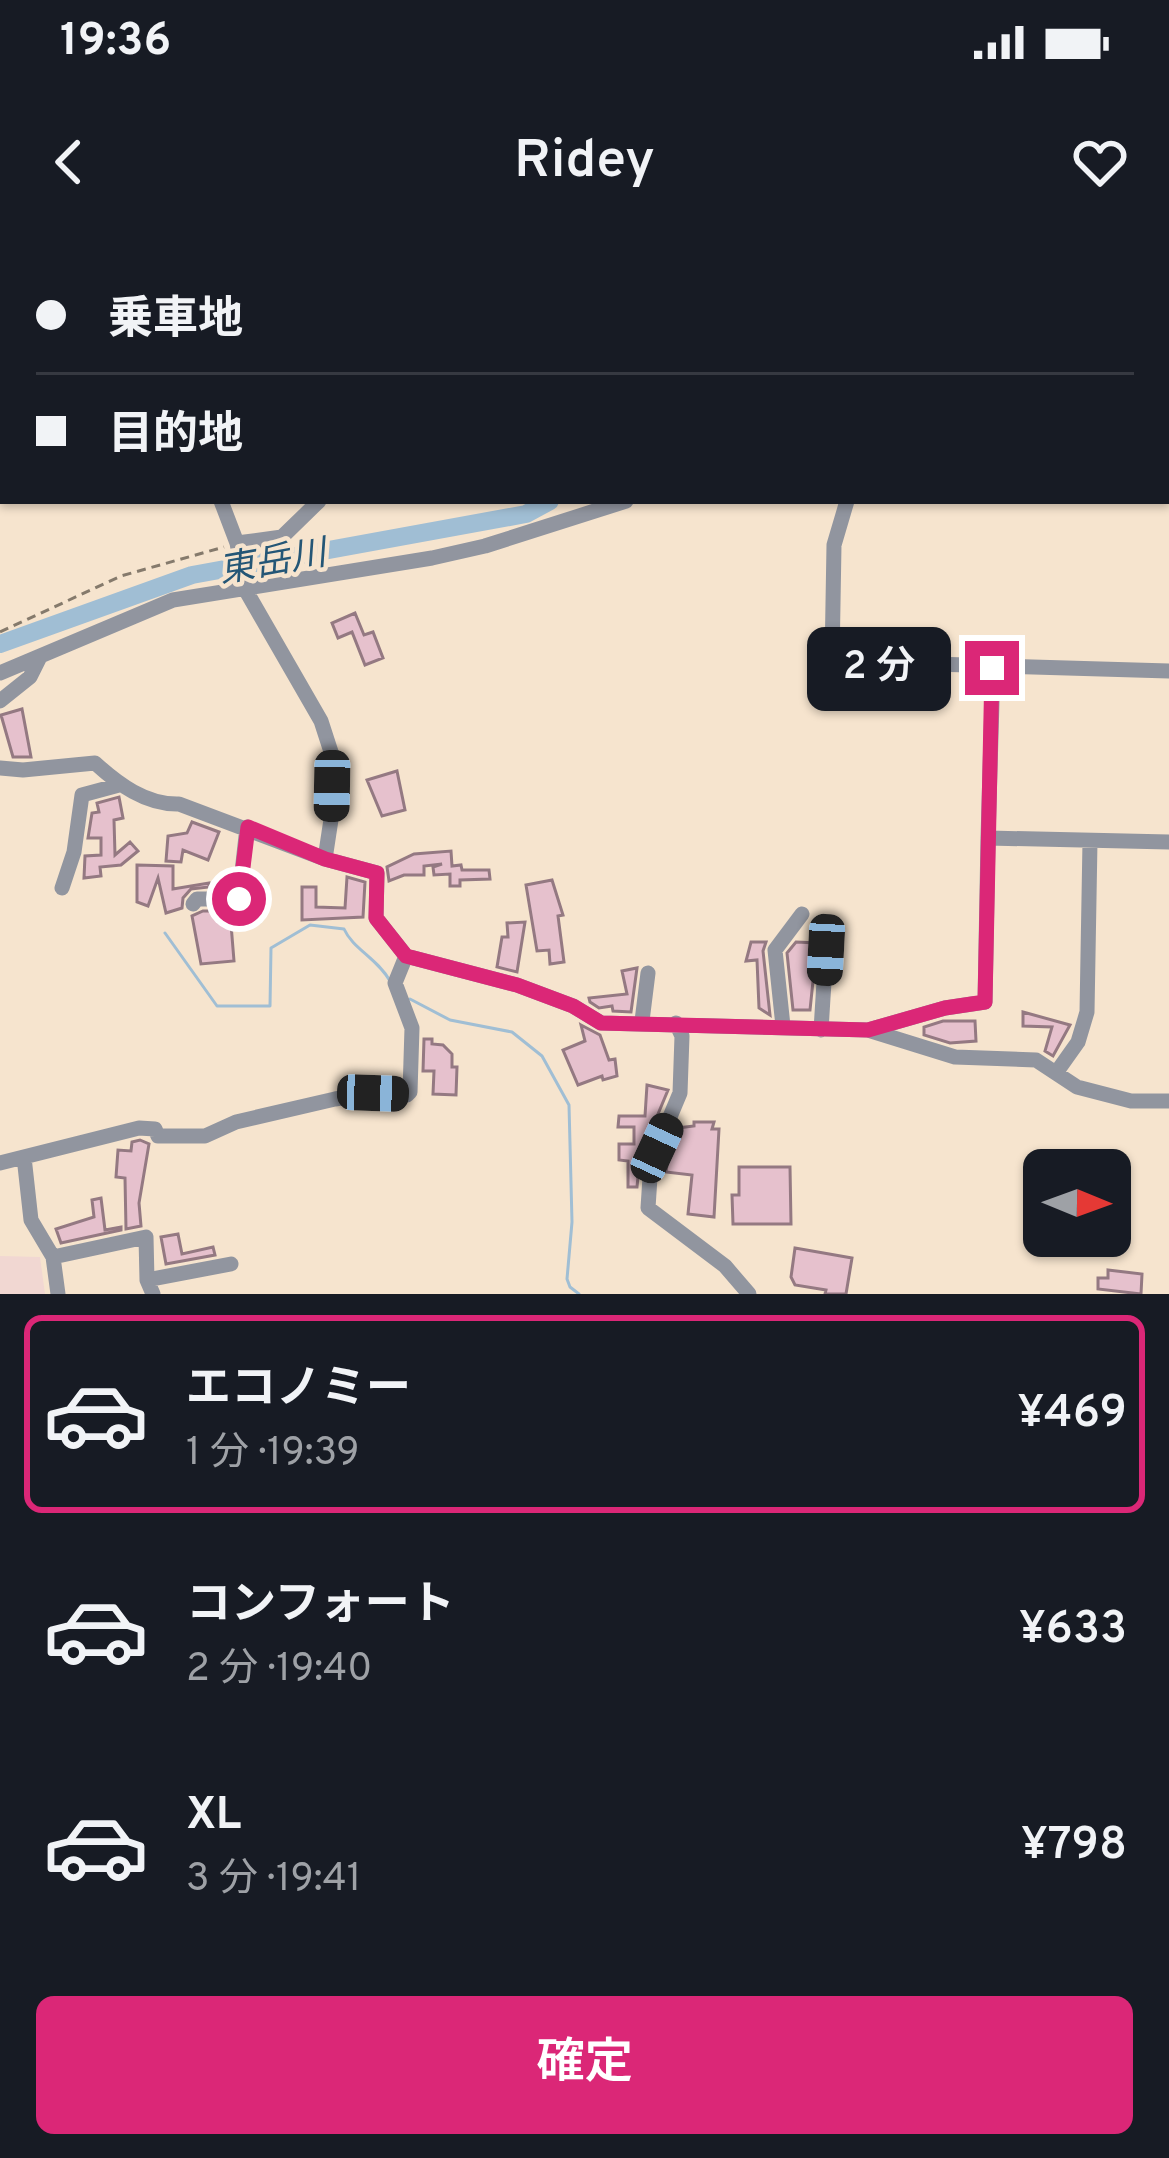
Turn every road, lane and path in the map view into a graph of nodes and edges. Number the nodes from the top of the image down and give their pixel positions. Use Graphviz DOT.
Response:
graph roads {
  1 [pos="222,504"];
  2 [pos="316,504"];
  3 [pos="616,504"];
  4 [pos="846,504"];
  5 [pos="237,543"];
  6 [pos="245,589"];
  7 [pos="0,632"];
  8 [pos="40,656"];
  9 [pos="992,668"];
  10 [pos="1169,671"];
  11 [pos="0,673"];
  12 [pos="0,701"];
  13 [pos="0,768"];
  14 [pos="119,785"];
  15 [pos="248,827"];
  16 [pos="988,838"];
  17 [pos="1090,841"];
  18 [pos="1169,842"];
  19 [pos="325,859"];
  20 [pos="62,888"];
  21 [pos="239,899"];
  22 [pos="194,904"];
  23 [pos="802,914"];
  24 [pos="248,917"];
  25 [pos="826,950"];
  26 [pos="406,956"];
  27 [pos="648,973"];
  28 [pos="642,1021"];
  29 [pos="676,1023"];
  30 [pos="783,1026"];
  31 [pos="821,1030"];
  32 [pos="868,1030"];
  33 [pos="1056,1073"];
  34 [pos="1169,1101"];
  35 [pos="25,1157"];
  36 [pos="0,1163"];
  37 [pos="52,1257"];
  38 [pos="231,1264"];
  39 [pos="150,1287"];
  40 [pos="58,1294"];
  41 [pos="749,1294"];
  1 -- 5 [label="street"];
  2 -- 5 [label="street"];
  3 -- 6 [label="street"];
  4 -- 9 [label="street"];
  5 -- 6 [label="street"];
  5 -- 7 [label="path"];
  6 -- 8 [label="street"];
  6 -- 19 [label="street"];
  8 -- 11 [label="street"];
  8 -- 12 [label="street"];
  9 -- 10 [label="street"];
  9 -- 16 [label="street"];
  13 -- 14 [label="street"];
  14 -- 15 [label="street"];
  14 -- 20 [label="street"];
  15 -- 19 [label="street"];
  15 -- 21 [label="street"];
  16 -- 17 [label="street"];
  16 -- 32 [label="street"];
  17 -- 18 [label="street"];
  17 -- 33 [label="street"];
  19 -- 26 [label="street"];
  21 -- 22 [label="street"];
  21 -- 24 [label="street"];
  23 -- 30 [label="street"];
  25 -- 31 [label="street"];
  26 -- 28 [label="street"];
  26 -- 35 [label="street"];
  27 -- 28 [label="street"];
  28 -- 29 [label="street"];
  29 -- 30 [label="street"];
  29 -- 41 [label="street"];
  30 -- 31 [label="street"];
  31 -- 32 [label="street"];
  32 -- 33 [label="street"];
  33 -- 34 [label="street"];
  35 -- 36 [label="street"];
  35 -- 37 [label="street"];
  37 -- 39 [label="street"];
  37 -- 40 [label="street"];
  38 -- 39 [label="street"];
}
